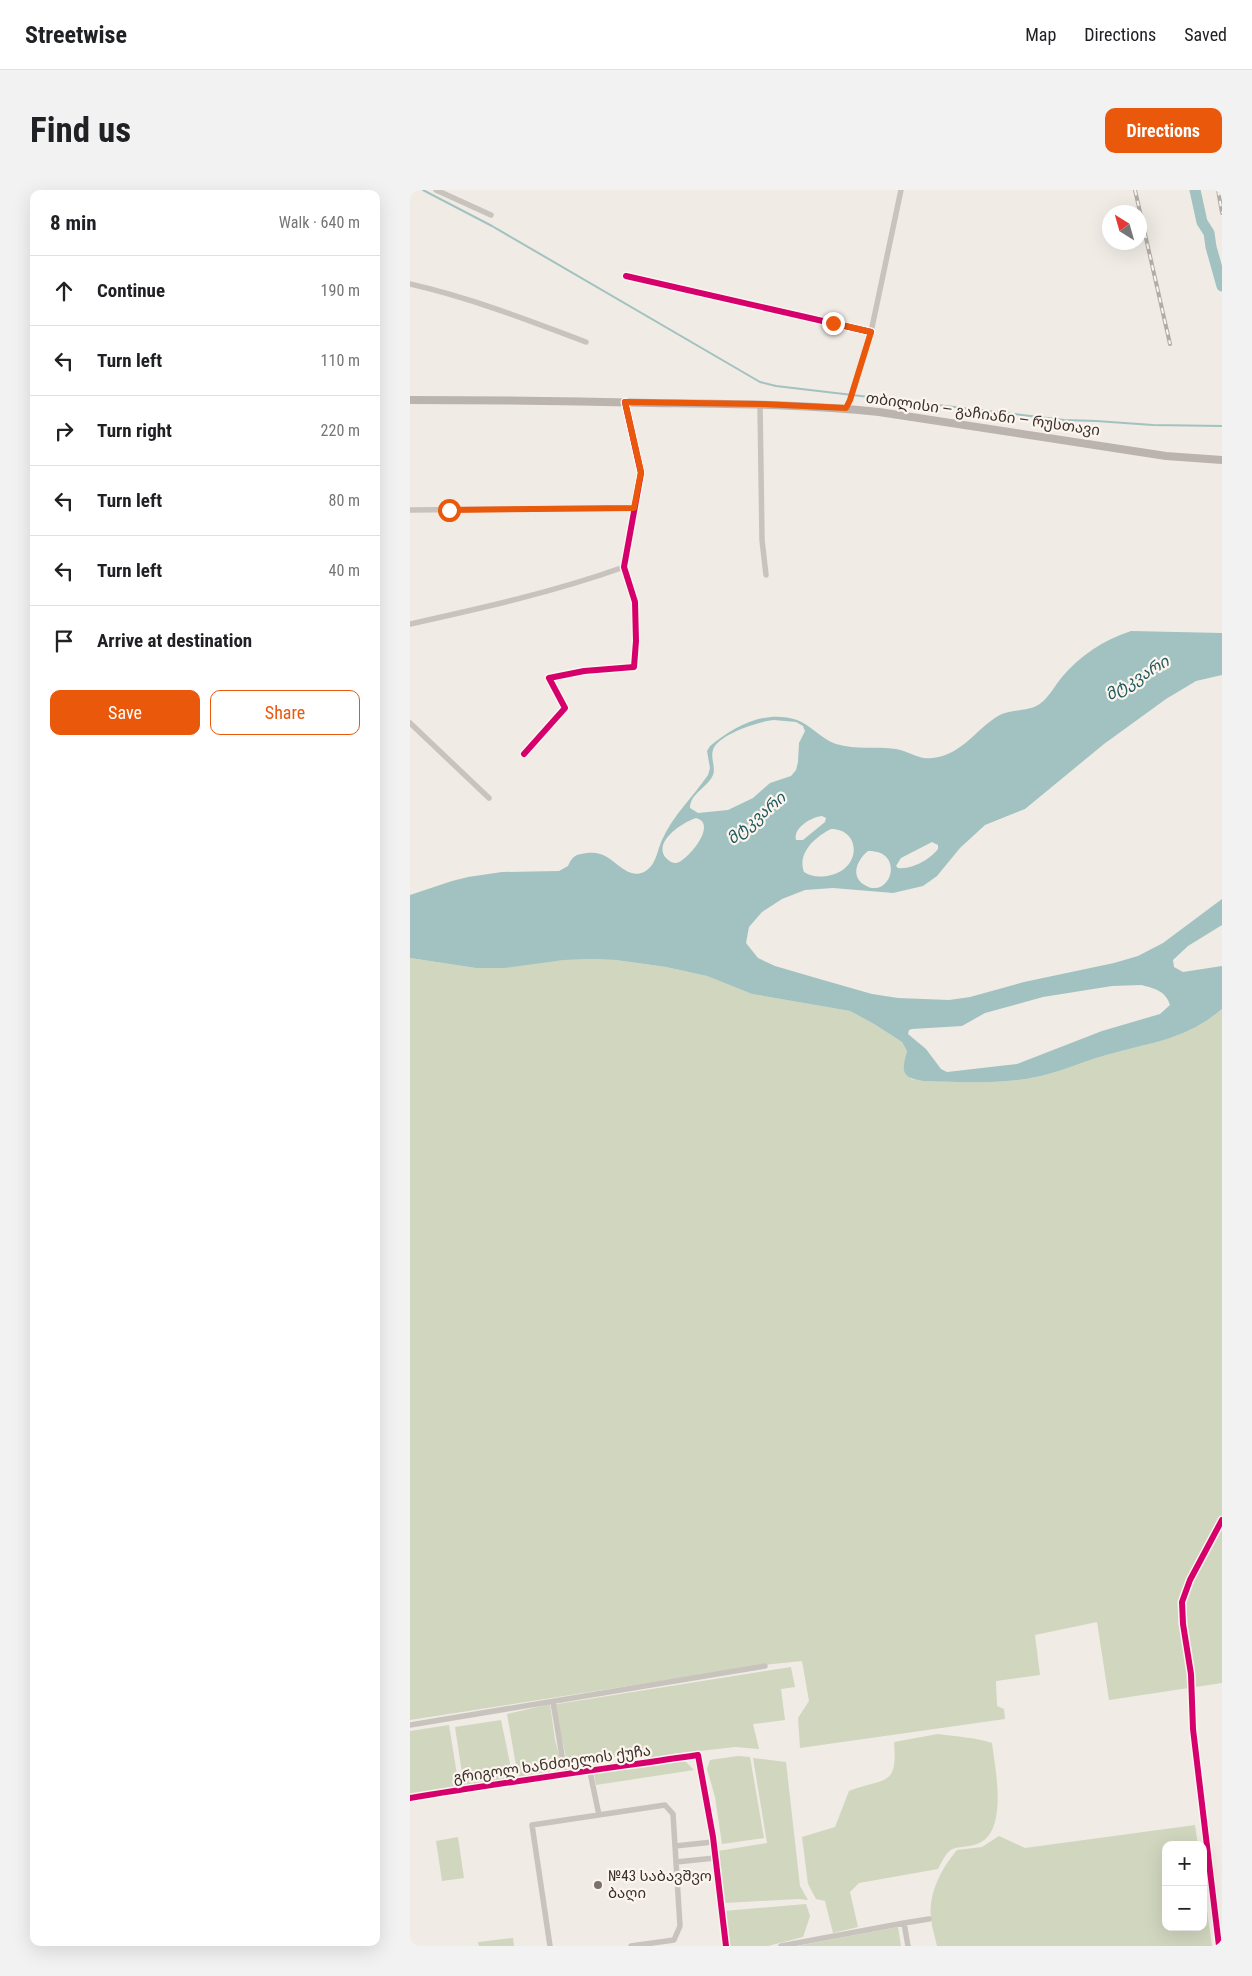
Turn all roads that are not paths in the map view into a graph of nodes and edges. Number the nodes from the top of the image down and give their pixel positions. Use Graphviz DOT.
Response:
graph roads {
  1 [pos="436,190"];
  2 [pos="901,190"];
  3 [pos="491,215"];
  4 [pos="626,276"];
  5 [pos="410,284"];
  6 [pos="871,332"];
  7 [pos="586,342"];
  8 [pos="410,400"];
  9 [pos="625,402"];
  10 [pos="760,404"];
  11 [pos="846,408"];
  12 [pos="1222,460"];
  13 [pos="634,508"];
  14 [pos="410,510"];
  15 [pos="624,567"];
  16 [pos="766,575"];
  17 [pos="410,624"];
  18 [pos="410,723"];
  19 [pos="524,754"];
  20 [pos="489,798"];
  21 [pos="1222,1520"];
  22 [pos="765,1666"];
  23 [pos="553,1702"];
  24 [pos="410,1725"];
  25 [pos="590,1772"];
  26 [pos="565,1774"];
  27 [pos="410,1798"];
  28 [pos="599,1815"];
  29 [pos="713,1842"];
  30 [pos="675,1846"];
  31 [pos="715,1858"];
  32 [pos="676,1862"];
  33 [pos="929,1919"];
  34 [pos="904,1923"];
  35 [pos="550,1946"];
  36 [pos="632,1946"];
  37 [pos="726,1946"];
  38 [pos="781,1946"];
  39 [pos="908,1946"];
  40 [pos="1219,1946"];
  1 -- 3 [label="street"];
  2 -- 6 [label="street"];
  4 -- 6 [label="street"];
  5 -- 7 [label="street"];
  6 -- 11 [label="street"];
  8 -- 9 [label="main road, თბილისი — გაჩიანი — რუსთავი"];
  9 -- 10 [label="main road, თბილისი — გაჩიანი — რუსთავი"];
  9 -- 13 [label="street"];
  10 -- 11 [label="main road, თბილისი — გაჩიანი — რუსთავი"];
  10 -- 16 [label="street"];
  11 -- 12 [label="main road, თბილისი — გაჩიანი — რუსთავი"];
  13 -- 14 [label="street"];
  13 -- 15 [label="street"];
  15 -- 17 [label="street"];
  15 -- 19 [label="street"];
  18 -- 20 [label="street"];
  21 -- 40 [label="street"];
  22 -- 23 [label="street"];
  23 -- 24 [label="street"];
  23 -- 26 [label="street"];
  25 -- 26 [label="main road, გრიგოლ ხანძთელის ქუჩა"];
  25 -- 28 [label="street"];
  25 -- 29 [label="main road, გრიგოლ ხანძთელის ქუჩა"];
  26 -- 27 [label="main road, გრიგოლ ხანძთელის ქუჩა"];
  28 -- 30 [label="street"];
  28 -- 35 [label="street"];
  29 -- 30 [label="street"];
  29 -- 31 [label="main road"];
  30 -- 32 [label="street"];
  31 -- 32 [label="street"];
  31 -- 37 [label="main road"];
  32 -- 36 [label="street"];
  33 -- 34 [label="street"];
  34 -- 38 [label="street"];
  34 -- 39 [label="street"];
}
